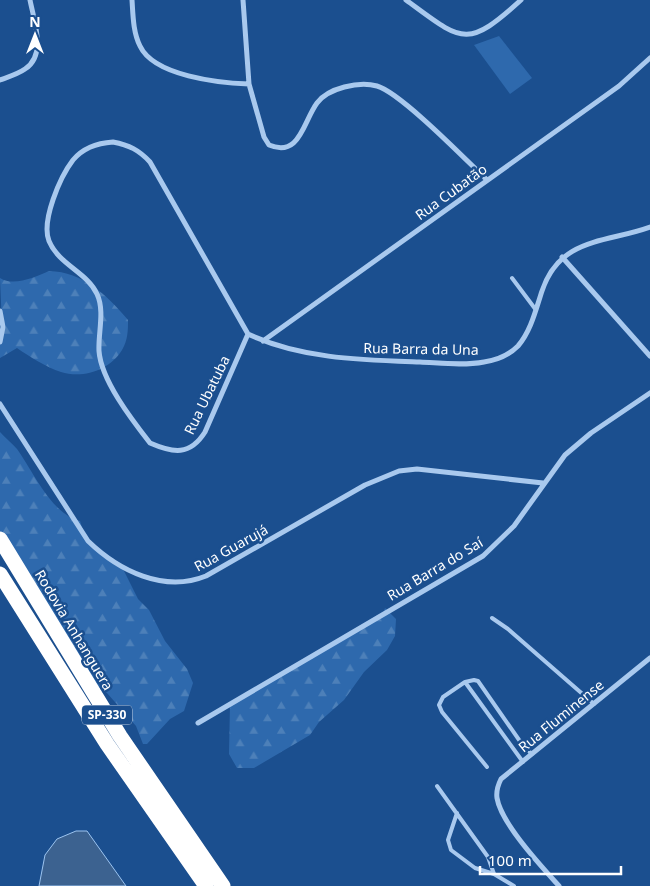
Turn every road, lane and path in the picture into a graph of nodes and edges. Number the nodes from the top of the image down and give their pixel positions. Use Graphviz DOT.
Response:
graph roads {
  1 [pos="30,0"];
  2 [pos="132,0"];
  3 [pos="243,0"];
  4 [pos="406,0"];
  5 [pos="521,0"];
  6 [pos="650,58"];
  7 [pos="0,80"];
  8 [pos="249,84"];
  9 [pos="487,180"];
  10 [pos="650,226"];
  11 [pos="562,257"];
  12 [pos="512,278"];
  13 [pos="536,310"];
  14 [pos="0,311"];
  15 [pos="248,334"];
  16 [pos="263,341"];
  17 [pos="0,342"];
  18 [pos="650,356"];
  19 [pos="650,393"];
  20 [pos="0,404"];
  21 [pos="543,483"];
  22 [pos="0,539"];
  23 [pos="0,574"];
  24 [pos="492,618"];
  25 [pos="650,658"];
  26 [pos="465,682"];
  27 [pos="594,704"];
  28 [pos="198,723"];
  29 [pos="532,754"];
  30 [pos="523,762"];
  31 [pos="487,767"];
  32 [pos="437,786"];
  33 [pos="457,813"];
  34 [pos="494,874"];
  35 [pos="206,886"];
  36 [pos="223,886"];
  37 [pos="514,886"];
  38 [pos="559,886"];
  1 -- 7 [label="street"];
  2 -- 8 [label="street"];
  3 -- 8 [label="street"];
  4 -- 5 [label="street"];
  6 -- 9 [label="street, Rua Cubatão"];
  8 -- 9 [label="street"];
  9 -- 16 [label="street, Rua Cubatão"];
  10 -- 11 [label="street, Rua Barra da Una"];
  11 -- 13 [label="street, Rua Barra da Una"];
  11 -- 18 [label="street"];
  12 -- 13 [label="lane"];
  13 -- 16 [label="street, Rua Barra da Una"];
  14 -- 17 [label="street"];
  15 -- 15 [label="street, Rua Ubatuba"];
  15 -- 16 [label="street, Rua Barra da Una"];
  19 -- 21 [label="street, Rua Barra do Saí"];
  20 -- 21 [label="street, Rua Guarujá"];
  21 -- 28 [label="street, Rua Barra do Saí"];
  22 -- 36 [label="highway, Rodovia Anhanguera / SP-330"];
  23 -- 35 [label="highway, SP-330"];
  24 -- 27 [label="lane"];
  25 -- 27 [label="street, Rua Fluminense"];
  26 -- 29 [label="lane"];
  26 -- 30 [label="lane"];
  26 -- 31 [label="lane"];
  27 -- 29 [label="street, Rua Fluminense"];
  29 -- 30 [label="street, Rua Fluminense"];
  30 -- 38 [label="street, Rua Fluminense"];
  32 -- 33 [label="lane"];
  33 -- 34 [label="lane"];
  33 -- 34 [label="lane"];
  34 -- 37 [label="lane"];
}
